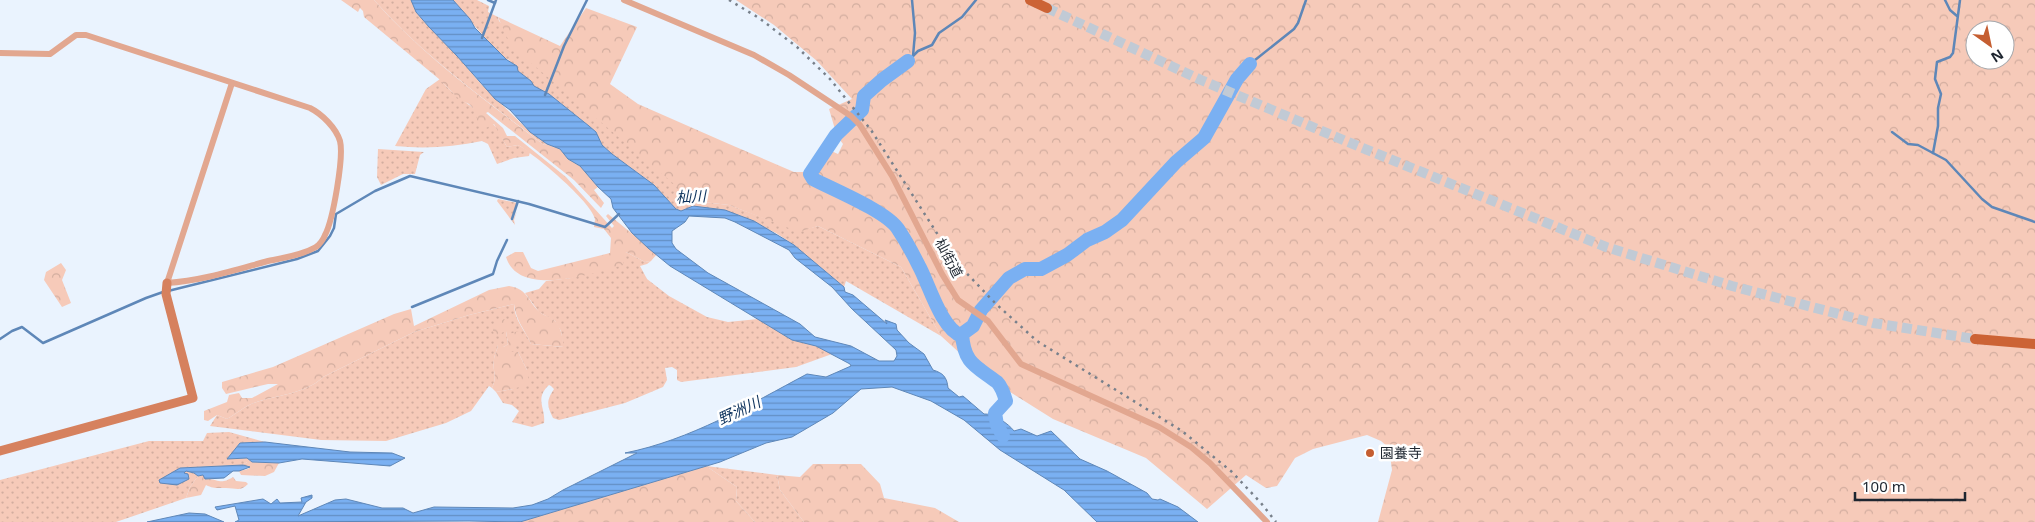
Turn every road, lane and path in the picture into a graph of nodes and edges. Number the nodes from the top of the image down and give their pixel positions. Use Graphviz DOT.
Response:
graph roads {
  1 [pos="624,0"];
  2 [pos="1030,0"];
  3 [pos="1047,8"];
  4 [pos="0,53"];
  5 [pos="232,83"];
  6 [pos="166,289"];
  7 [pos="1975,339"];
  8 [pos="2035,344"];
  9 [pos="0,451"];
  10 [pos="1267,522"];
  1 -- 10 [label="street, 杣街道"];
  2 -- 3 [label="main road"];
  4 -- 5 [label="street"];
  5 -- 6 [label="street"];
  5 -- 6 [label="street"];
  6 -- 9 [label="street"];
  7 -- 8 [label="main road"];
}
